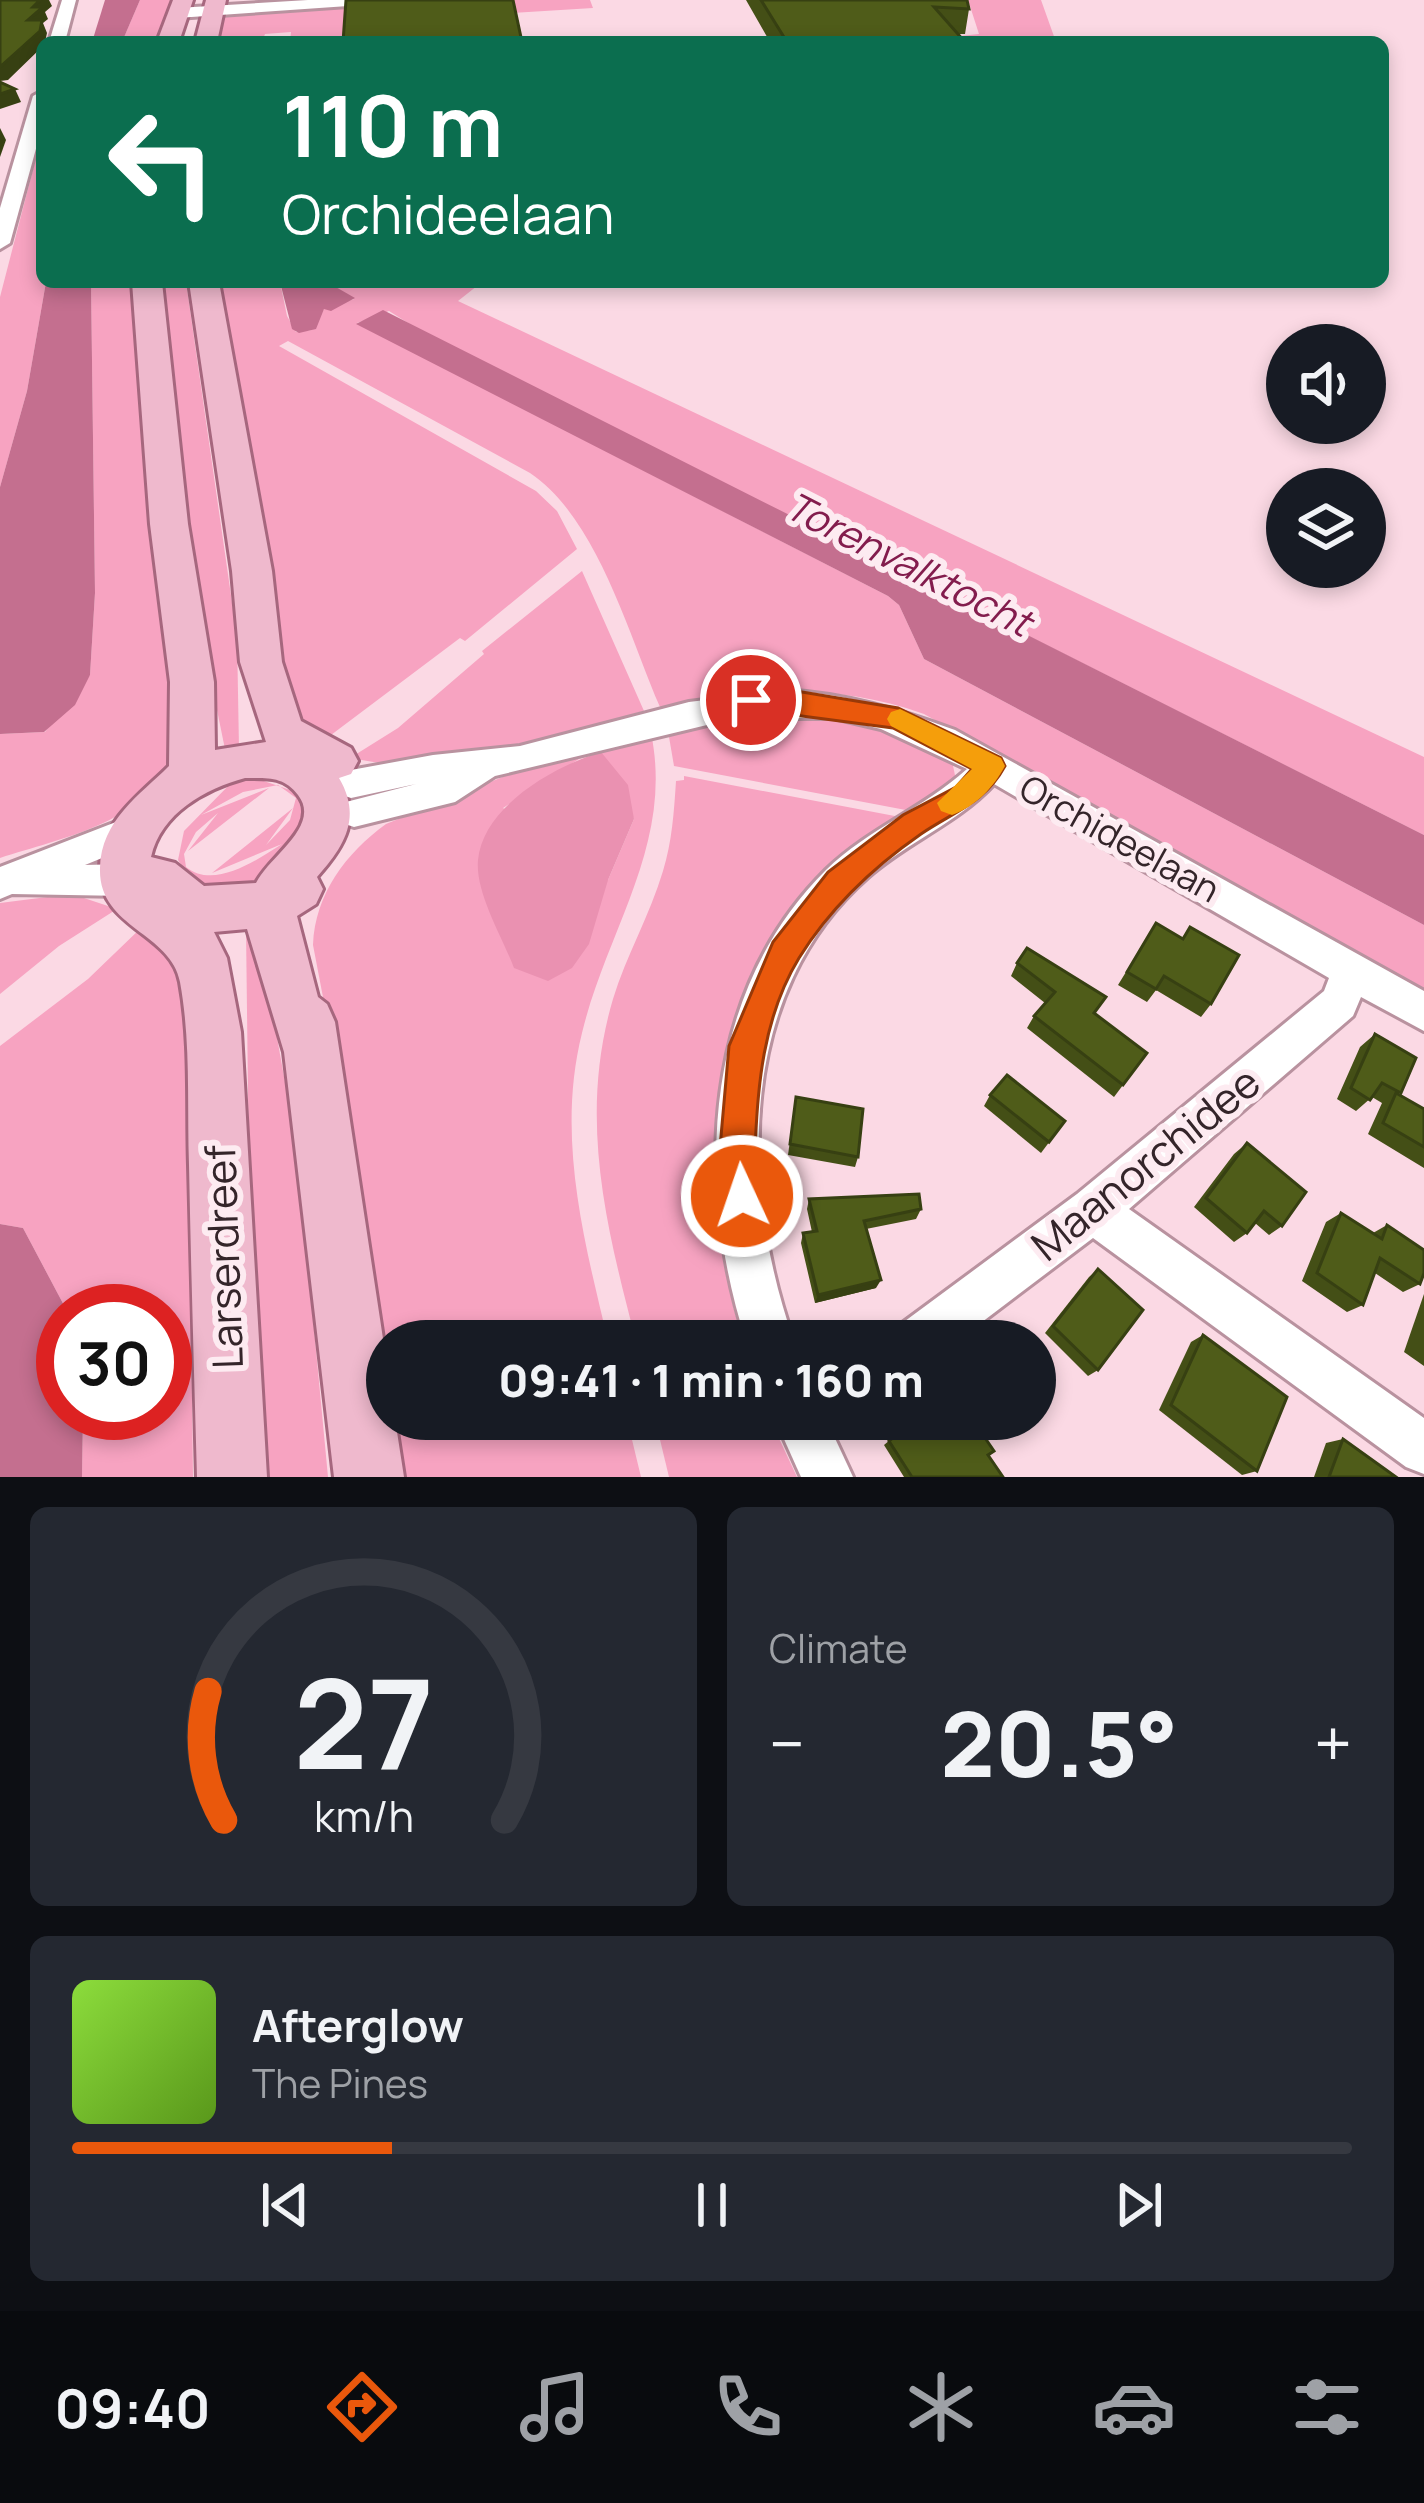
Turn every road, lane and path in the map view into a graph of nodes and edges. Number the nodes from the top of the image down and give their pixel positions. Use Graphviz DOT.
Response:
graph roads {
  1 [pos="68,0"];
  2 [pos="376,0"];
  3 [pos="278,3"];
  4 [pos="214,5"];
  5 [pos="180,6"];
  6 [pos="59,36"];
  7 [pos="170,36"];
  8 [pos="207,36"];
  9 [pos="34,156"];
  10 [pos="0,159"];
  11 [pos="0,243"];
  12 [pos="148,288"];
  13 [pos="206,288"];
  14 [pos="283,752"];
  15 [pos="991,766"];
  16 [pos="202,772"];
  17 [pos="343,795"];
  18 [pos="134,830"];
  19 [pos="141,879"];
  20 [pos="1,883"];
  21 [pos="291,892"];
  22 [pos="192,920"];
  23 [pos="1352,970"];
  24 [pos="1424,1012"];
  25 [pos="1093,1210"];
  26 [pos="761,1320"];
  27 [pos="947,1320"];
  28 [pos="813,1440"];
  29 [pos="1424,1449"];
  30 [pos="232,1477"];
  31 [pos="369,1477"];
  32 [pos="827,1477"];
  1 -- 6 [label="street"];
  2 -- 3 [label="street"];
  3 -- 4 [label="street"];
  4 -- 5 [label="street"];
  4 -- 8 [label="main road"];
  5 -- 7 [label="main road"];
  9 -- 10 [label="street"];
  9 -- 11 [label="street"];
  12 -- 16 [label="main road"];
  13 -- 14 [label="main road"];
  14 -- 16 [label="main road"];
  14 -- 17 [label="main road"];
  15 -- 17 [label="street, Orchideelaan"];
  15 -- 23 [label="street, Orchideelaan"];
  15 -- 26 [label="street"];
  16 -- 18 [label="main road"];
  16 -- 19 [label="main road"];
  17 -- 21 [label="main road"];
  18 -- 19 [label="main road"];
  18 -- 20 [label="street"];
  19 -- 20 [label="street"];
  19 -- 22 [label="main road"];
  21 -- 22 [label="main road"];
  21 -- 31 [label="main road"];
  22 -- 30 [label="main road, Larserdreef"];
  23 -- 24 [label="street, Orchideelaan"];
  23 -- 25 [label="street, Maanorchidee"];
  25 -- 27 [label="street, Maanorchidee"];
  25 -- 29 [label="street"];
  28 -- 32 [label="street"];
}
